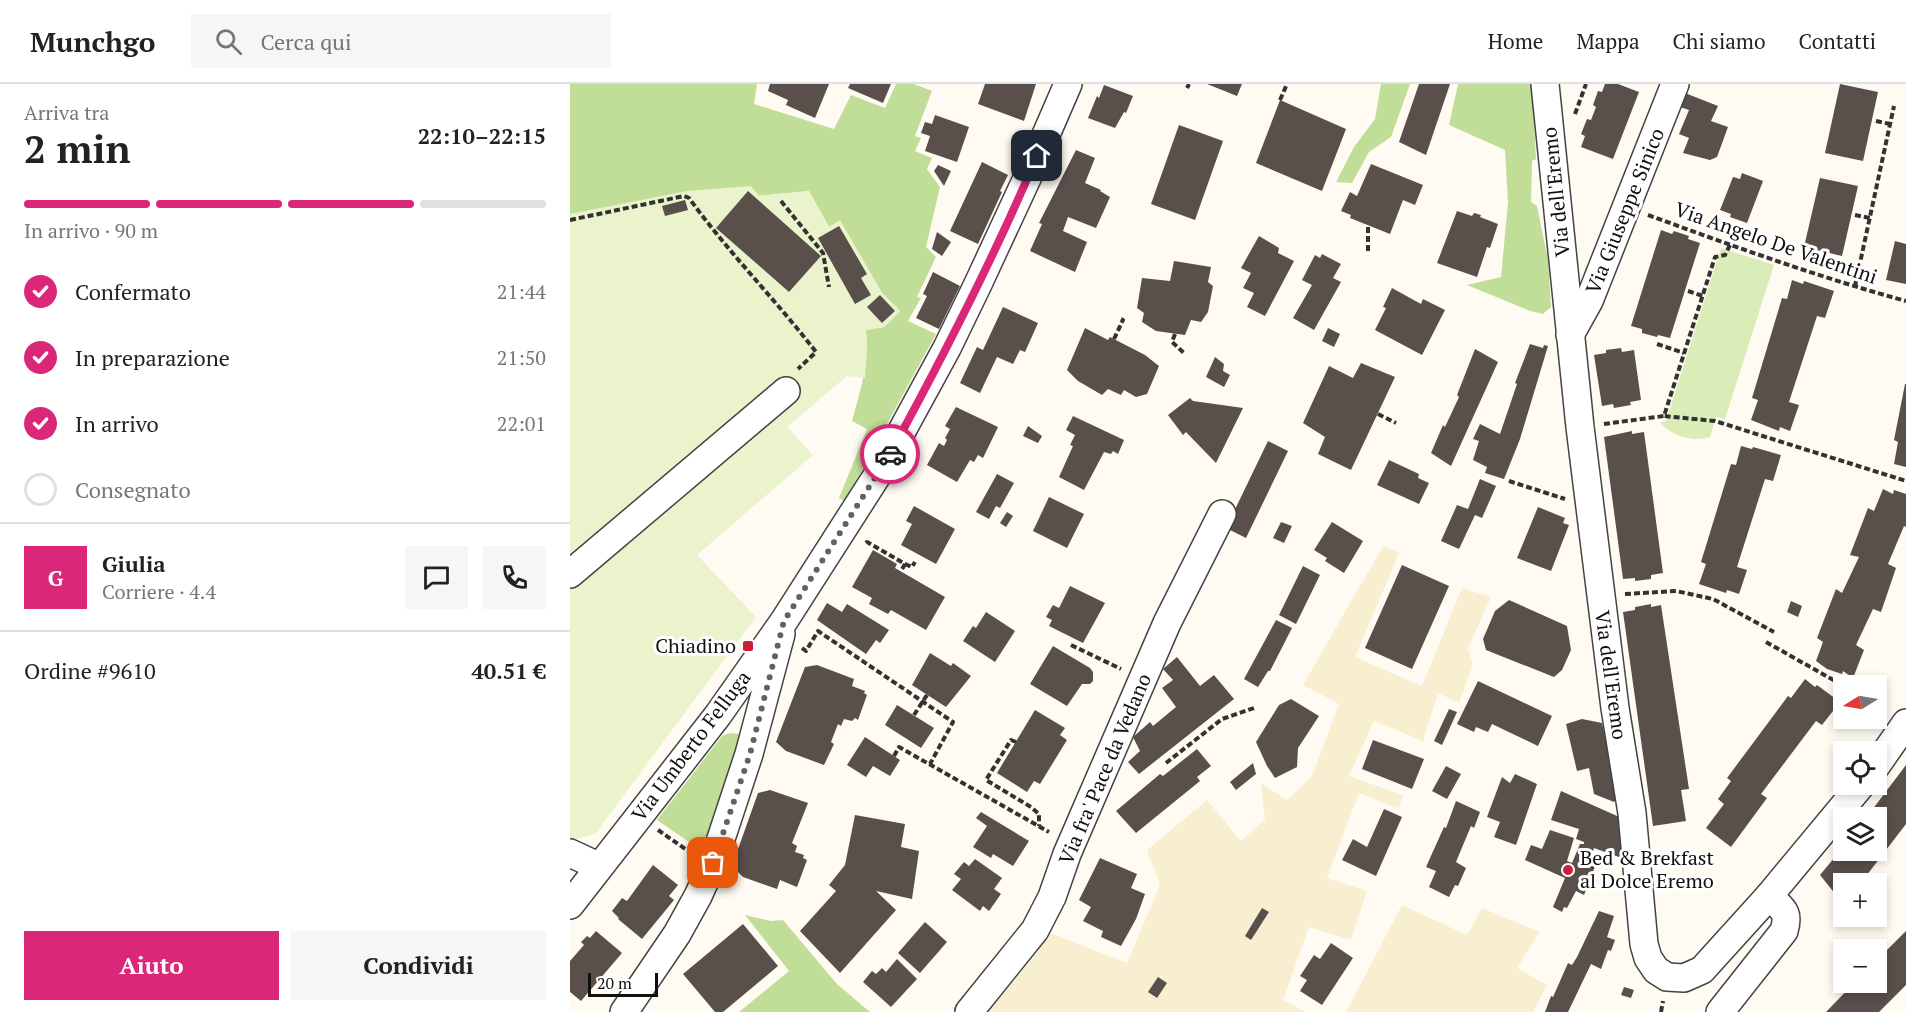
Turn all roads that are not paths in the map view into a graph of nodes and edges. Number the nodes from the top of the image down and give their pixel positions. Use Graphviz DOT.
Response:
graph roads {
  1 [pos="1068,84"];
  2 [pos="1545,84"];
  3 [pos="1675,84"];
  4 [pos="1570,335"];
  5 [pos="786,391"];
  6 [pos="1222,514"];
  7 [pos="570,574"];
  8 [pos="784,621"];
  9 [pos="1906,723"];
  10 [pos="1887,750"];
  11 [pos="1853,795"];
  12 [pos="570,853"];
  13 [pos="598,866"];
  14 [pos="1769,896"];
  15 [pos="570,905"];
  16 [pos="624,1012"];
  17 [pos="969,1012"];
  18 [pos="1720,1012"];
  1 -- 8 [label="street, Via Umberto Felluga"];
  2 -- 4 [label="street, Via dell'Eremo"];
  3 -- 4 [label="street, Via Giuseppe Sinico"];
  4 -- 14 [label="street, Via dell'Eremo"];
  5 -- 7 [label="street"];
  6 -- 17 [label="street, Via fra' Pace da Vedano"];
  8 -- 13 [label="street, Via Umberto Felluga"];
  8 -- 16 [label="street"];
  9 -- 10 [label="street"];
  11 -- 14 [label="street, Via dell'Eremo"];
  12 -- 13 [label="street"];
  13 -- 15 [label="street, Via Umberto Felluga"];
  14 -- 18 [label="street"];
}
